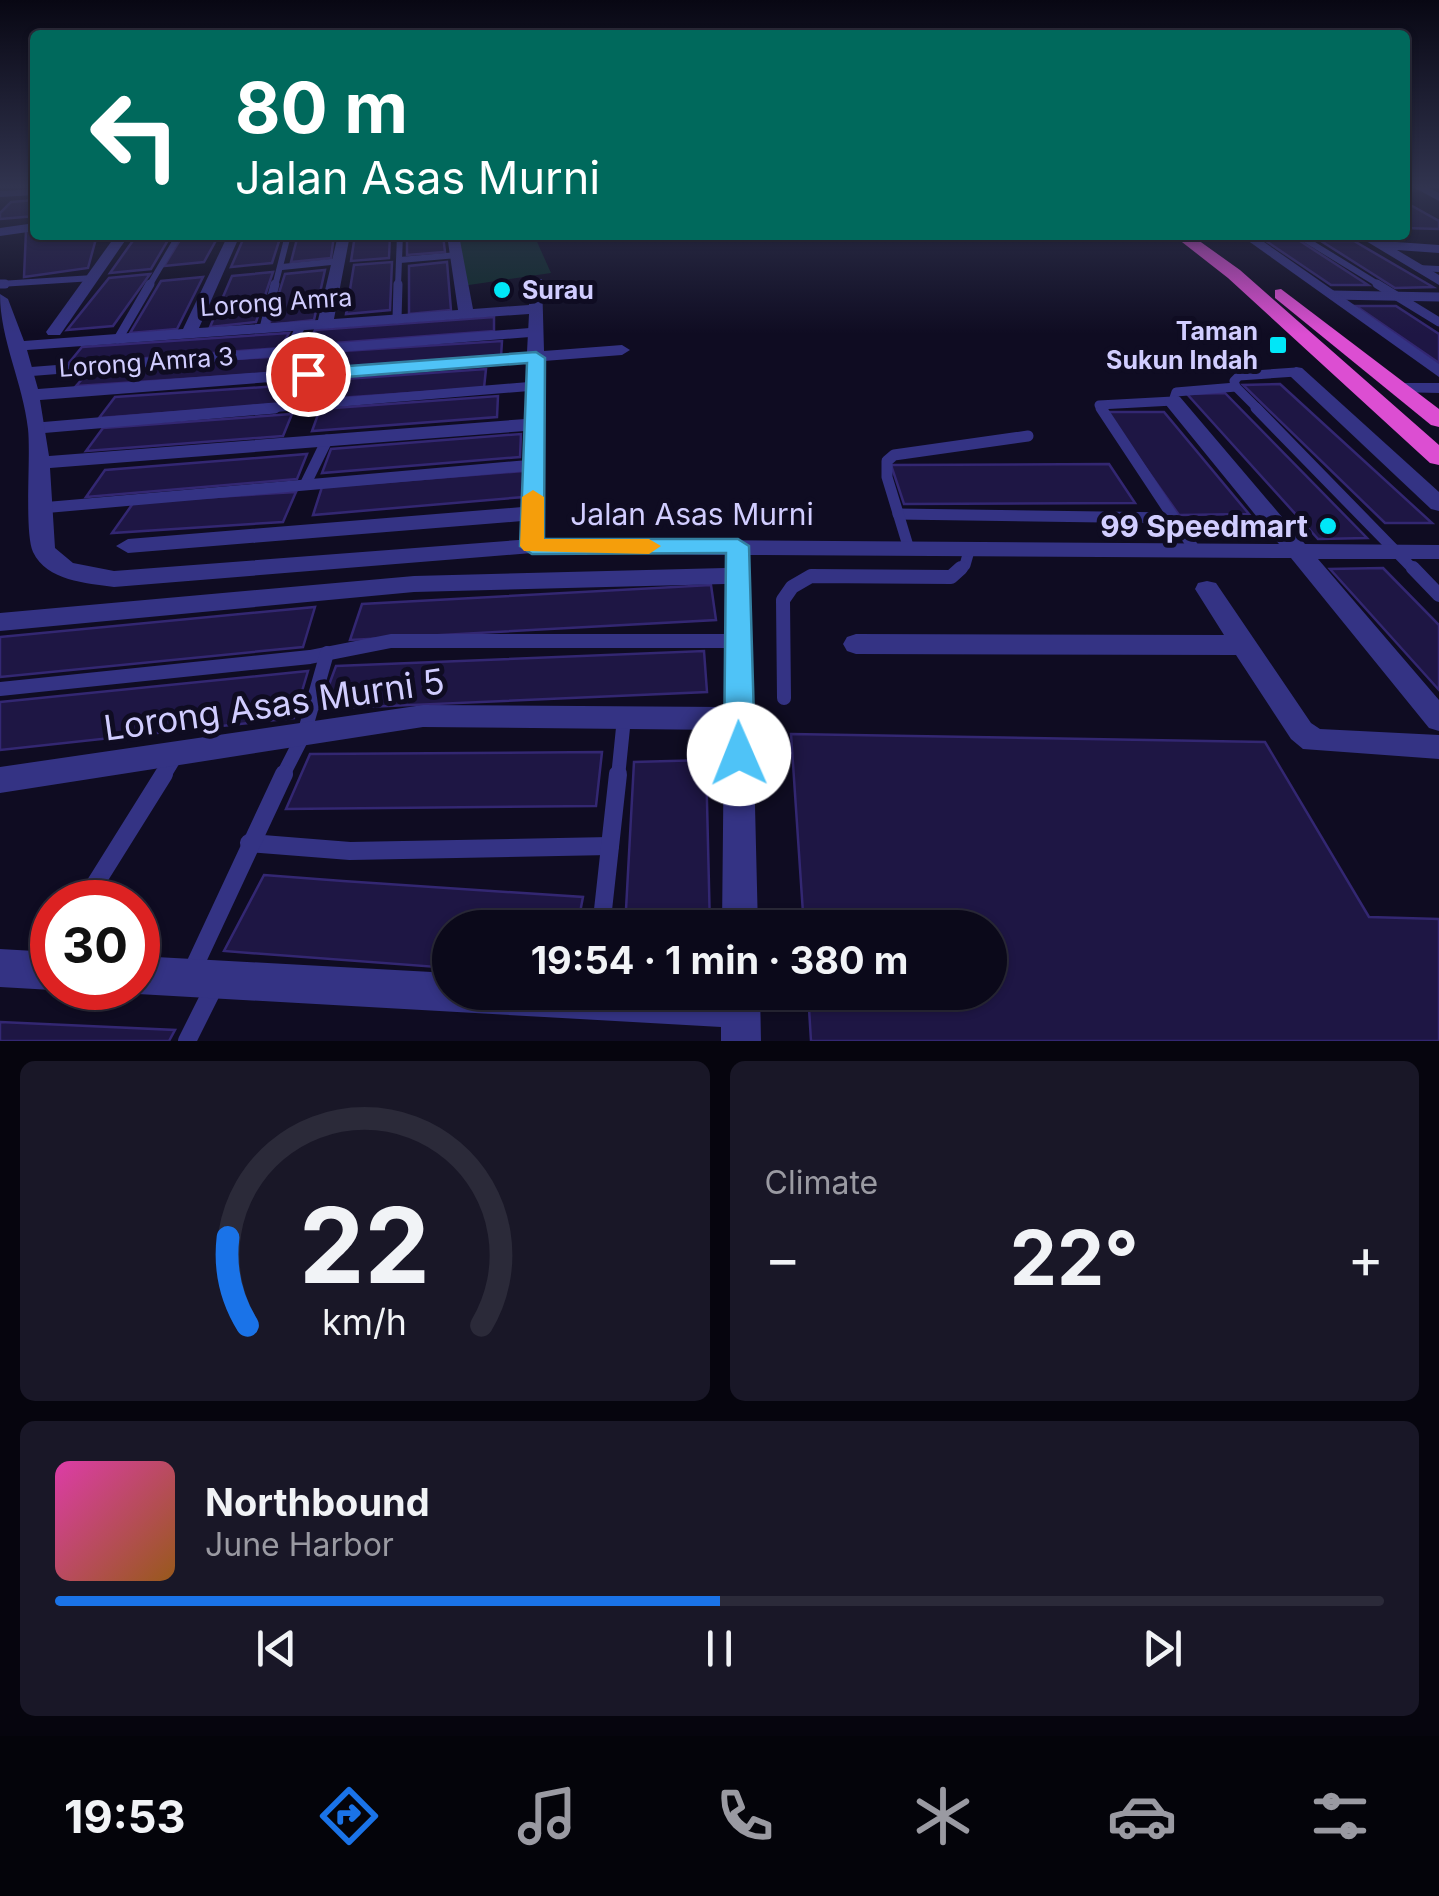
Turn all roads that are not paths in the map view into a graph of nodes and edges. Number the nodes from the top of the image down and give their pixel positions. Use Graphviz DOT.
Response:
graph roads {
  1 [pos="120,240"];
  2 [pos="175,240"];
  3 [pos="232,240"];
  4 [pos="287,240"];
  5 [pos="343,240"];
  6 [pos="400,240"];
  7 [pos="455,240"];
  8 [pos="1188,240"];
  9 [pos="1210,240"];
  10 [pos="1253,240"];
  11 [pos="1306,240"];
  12 [pos="1378,240"];
  13 [pos="1439,240"];
  14 [pos="1439,249"];
  15 [pos="457,256"];
  16 [pos="400,260"];
  17 [pos="341,262"];
  18 [pos="282,267"];
  19 [pos="1417,268"];
  20 [pos="1439,269"];
  21 [pos="93,278"];
  22 [pos="1439,281"];
  23 [pos="537,282"];
  24 [pos="0,284"];
  25 [pos="1332,296"];
  26 [pos="1398,297"];
  27 [pos="1439,297"];
  28 [pos="0,299"];
  29 [pos="537,309"];
  30 [pos="466,314"];
  31 [pos="397,319"];
  32 [pos="1439,322"];
  33 [pos="325,324"];
  34 [pos="301,326"];
  35 [pos="264,328"];
  36 [pos="54,332"];
  37 [pos="536,332"];
  38 [pos="189,334"];
  39 [pos="118,338"];
  40 [pos="18,346"];
  41 [pos="319,348"];
  42 [pos="622,350"];
  43 [pos="288,351"];
  44 [pos="536,358"];
  45 [pos="25,372"];
  46 [pos="1296,372"];
  47 [pos="1439,372"];
  48 [pos="308,374"];
  49 [pos="536,386"];
  50 [pos="1236,388"];
  51 [pos="1400,388"];
  52 [pos="1439,388"];
  53 [pos="32,395"];
  54 [pos="1173,400"];
  55 [pos="1376,402"];
  56 [pos="1439,420"];
  57 [pos="535,424"];
  58 [pos="38,428"];
  59 [pos="1028,436"];
  60 [pos="327,440"];
  61 [pos="1439,458"];
  62 [pos="39,464"];
  63 [pos="534,465"];
  64 [pos="306,484"];
  65 [pos="1439,504"];
  66 [pos="41,508"];
  67 [pos="533,513"];
  68 [pos="898,514"];
  69 [pos="1174,518"];
  70 [pos="128,546"];
  71 [pos="532,546"];
  72 [pos="910,549"];
  73 [pos="969,550"];
  74 [pos="1195,550"];
  75 [pos="1298,551"];
  76 [pos="1396,552"];
  77 [pos="1439,552"];
  78 [pos="737,561"];
  79 [pos="1208,589"];
  80 [pos="1439,596"];
  81 [pos="0,622"];
  82 [pos="736,641"];
  83 [pos="856,644"];
  84 [pos="1244,645"];
  85 [pos="328,654"];
  86 [pos="0,689"];
  87 [pos="784,698"];
  88 [pos="624,716"];
  89 [pos="739,719"];
  90 [pos="1439,720"];
  91 [pos="304,734"];
  92 [pos="1439,748"];
  93 [pos="177,754"];
  94 [pos="0,780"];
  95 [pos="249,844"];
  96 [pos="610,846"];
  97 [pos="98,880"];
  98 [pos="603,910"];
  99 [pos="740,910"];
  100 [pos="30,966"];
  101 [pos="0,968"];
  102 [pos="160,976"];
  103 [pos="203,979"];
  104 [pos="432,989"];
  105 [pos="708,1010"];
  106 [pos="741,1014"];
  107 [pos="187,1041"];
  1 -- 21 [label="street"];
  2 -- 39 [label="lane"];
  3 -- 38 [label="street"];
  4 -- 18 [label="lane"];
  5 -- 17 [label="street"];
  6 -- 16 [label="lane"];
  7 -- 15 [label="street"];
  8 -- 55 [label="highway"];
  9 -- 51 [label="highway"];
  10 -- 25 [label="street"];
  11 -- 26 [label="lane"];
  12 -- 13 [label="street"];
  12 -- 14 [label="street"];
  12 -- 19 [label="street"];
  15 -- 16 [label="lane"];
  15 -- 30 [label="street"];
  16 -- 31 [label="lane"];
  17 -- 18 [label="lane"];
  17 -- 33 [label="street"];
  18 -- 35 [label="lane"];
  19 -- 20 [label="lane"];
  19 -- 22 [label="street"];
  21 -- 24 [label="lane"];
  21 -- 36 [label="street"];
  23 -- 29 [label="street"];
  25 -- 26 [label="lane"];
  25 -- 47 [label="street"];
  26 -- 27 [label="lane"];
  26 -- 32 [label="lane"];
  28 -- 40 [label="street, Jalan Asas Murni"];
  29 -- 30 [label="street, Lorong Amra"];
  29 -- 37 [label="street"];
  30 -- 31 [label="street, Lorong Amra"];
  31 -- 33 [label="street, Lorong Amra"];
  33 -- 34 [label="street, Lorong Amra"];
  34 -- 35 [label="street, Lorong Amra"];
  34 -- 43 [label="lane"];
  35 -- 38 [label="street, Lorong Amra"];
  37 -- 41 [label="lane"];
  37 -- 44 [label="street"];
  38 -- 39 [label="street, Lorong Amra"];
  39 -- 40 [label="street, Lorong Amra"];
  40 -- 45 [label="street, Jalan Asas Murni"];
  41 -- 43 [label="lane"];
  41 -- 48 [label="lane"];
  42 -- 44 [label="street, Lorong Amra 3"];
  43 -- 45 [label="lane"];
  44 -- 48 [label="street, Lorong Amra 3"];
  44 -- 49 [label="street"];
  45 -- 53 [label="street, Jalan Asas Murni"];
  46 -- 50 [label="lane"];
  46 -- 65 [label="street"];
  48 -- 53 [label="street, Lorong Amra 3"];
  49 -- 57 [label="street"];
  49 -- 58 [label="lane"];
  50 -- 54 [label="lane"];
  50 -- 76 [label="lane"];
  51 -- 52 [label="street"];
  51 -- 55 [label="highway"];
  51 -- 56 [label="highway"];
  53 -- 58 [label="street, Jalan Asas Murni"];
  54 -- 69 [label="lane"];
  54 -- 75 [label="street"];
  55 -- 61 [label="highway"];
  57 -- 60 [label="street"];
  57 -- 63 [label="street"];
  58 -- 62 [label="street, Jalan Asas Murni"];
  59 -- 68 [label="lane"];
  60 -- 62 [label="street"];
  60 -- 64 [label="lane"];
  62 -- 66 [label="street, Jalan Asas Murni"];
  63 -- 64 [label="lane"];
  63 -- 67 [label="street"];
  64 -- 66 [label="lane"];
  66 -- 71 [label="street, Jalan Asas Murni"];
  67 -- 70 [label="street, Jalan Asas Murni"];
  67 -- 71 [label="street"];
  68 -- 69 [label="lane"];
  68 -- 72 [label="lane"];
  69 -- 74 [label="lane"];
  71 -- 78 [label="street, Jalan Asas Murni"];
  72 -- 73 [label="street, Jalan Asas Murni"];
  72 -- 78 [label="street, Jalan Asas Murni"];
  73 -- 74 [label="street, Jalan Asas Murni"];
  73 -- 87 [label="lane"];
  74 -- 75 [label="street, Jalan Asas Murni"];
  75 -- 76 [label="street, Jalan Asas Murni"];
  75 -- 90 [label="street"];
  76 -- 77 [label="street, Jalan Asas Murni"];
  76 -- 80 [label="lane"];
  78 -- 81 [label="street"];
  78 -- 82 [label="street"];
  79 -- 84 [label="street"];
  82 -- 85 [label="lane"];
  82 -- 89 [label="street"];
  83 -- 84 [label="street"];
  84 -- 92 [label="street"];
  85 -- 86 [label="lane"];
  85 -- 91 [label="lane"];
  88 -- 89 [label="street, Lorong Asas Murni 5"];
  88 -- 91 [label="street, Lorong Asas Murni 5"];
  88 -- 96 [label="lane"];
  89 -- 99 [label="street"];
  91 -- 93 [label="street, Lorong Asas Murni 5"];
  91 -- 95 [label="lane"];
  93 -- 94 [label="street, Lorong Asas Murni 5"];
  93 -- 97 [label="lane"];
  95 -- 96 [label="lane"];
  95 -- 103 [label="lane"];
  96 -- 98 [label="lane"];
  100 -- 101 [label="street"];
  102 -- 103 [label="street"];
  103 -- 104 [label="street"];
  103 -- 107 [label="lane"];
  105 -- 106 [label="street"];
}
